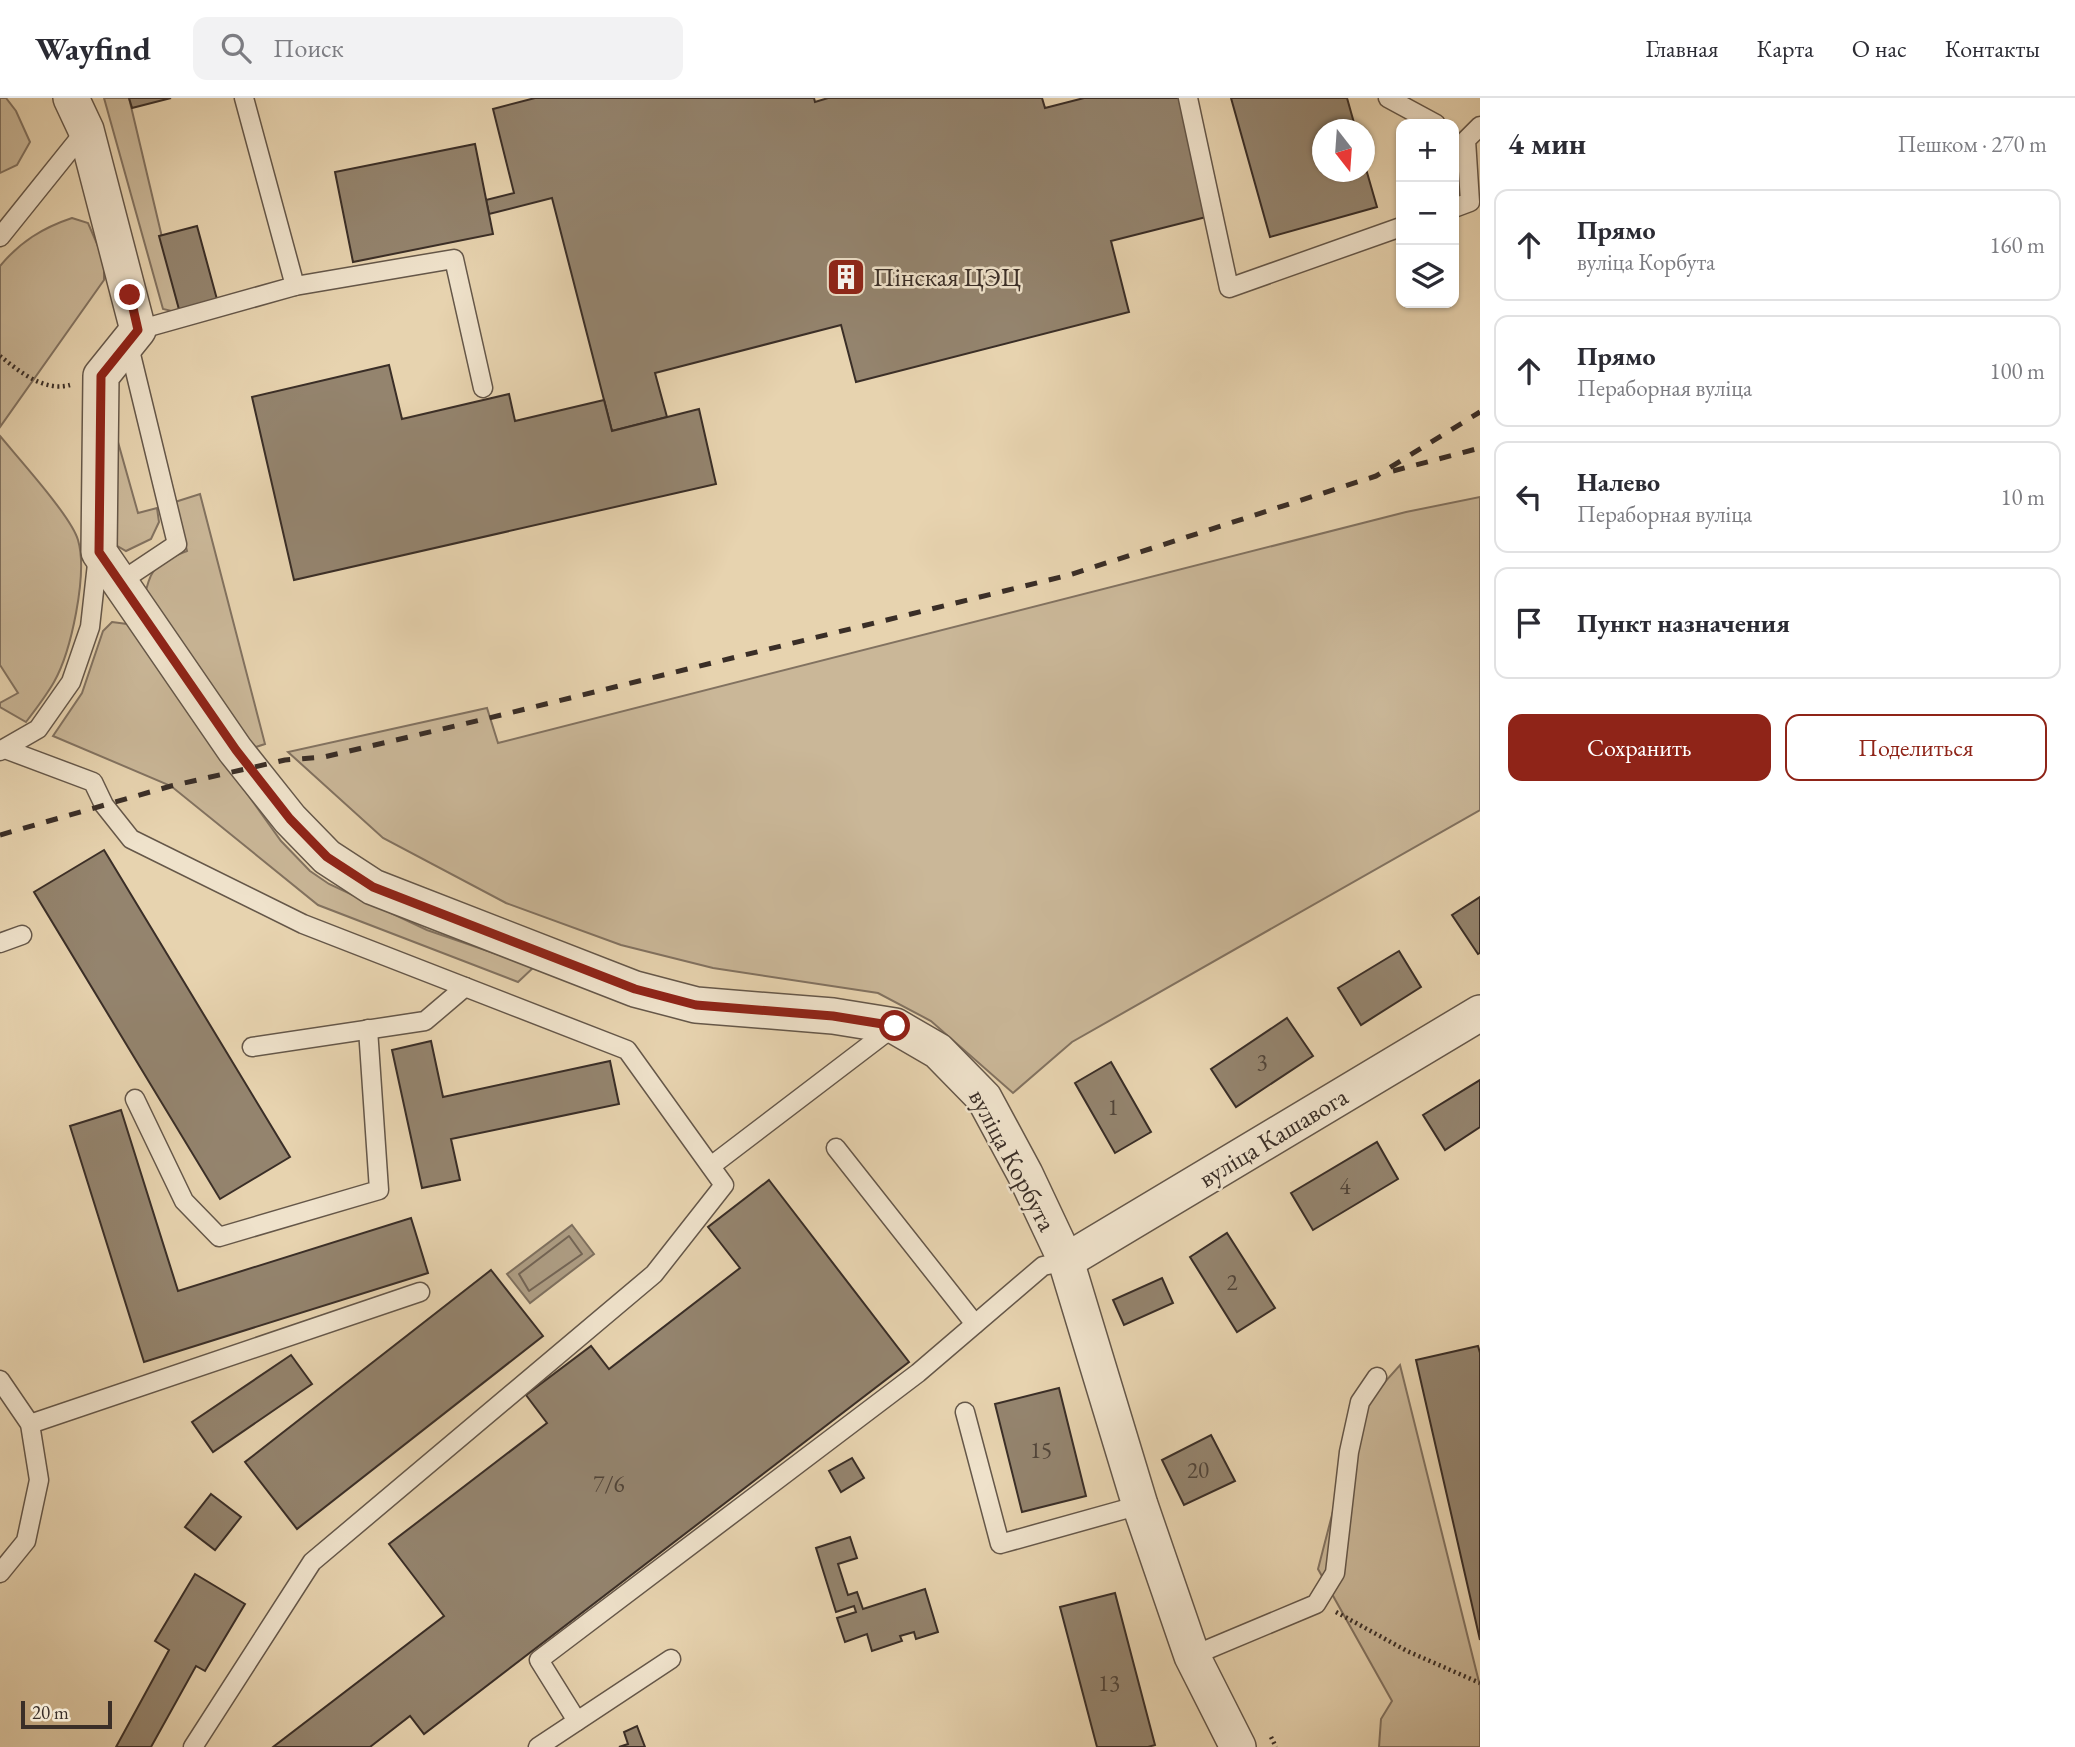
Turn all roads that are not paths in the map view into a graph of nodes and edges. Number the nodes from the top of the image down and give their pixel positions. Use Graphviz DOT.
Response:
graph roads {
  1 [pos="71,98"];
  2 [pos="244,98"];
  3 [pos="1188,98"];
  4 [pos="1388,98"];
  5 [pos="1427,119"];
  6 [pos="1480,126"];
  7 [pos="86,130"];
  8 [pos="1460,137"];
  9 [pos="1459,206"];
  10 [pos="1396,229"];
  11 [pos="0,237"];
  12 [pos="295,286"];
  13 [pos="133,336"];
  14 [pos="483,388"];
  15 [pos="99,552"];
  16 [pos="120,582"];
  17 [pos="2,750"];
  18 [pos="22,935"];
  19 [pos="0,943"];
  20 [pos="465,987"];
  21 [pos="1480,1013"];
  22 [pos="895,1026"];
  23 [pos="368,1029"];
  24 [pos="252,1047"];
  25 [pos="135,1099"];
  26 [pos="836,1147"];
  27 [pos="710,1166"];
  28 [pos="1066,1261"];
  29 [pos="420,1292"];
  30 [pos="975,1324"];
  31 [pos="1377,1377"];
  32 [pos="0,1380"];
  33 [pos="965,1412"];
  34 [pos="30,1424"];
  35 [pos="1140,1505"];
  36 [pos="0,1573"];
  37 [pos="1192,1657"];
  38 [pos="671,1659"];
  39 [pos="577,1721"];
  40 [pos="193,1747"];
  41 [pos="538,1747"];
  42 [pos="1238,1747"];
  1 -- 7 [label="street"];
  2 -- 12 [label="lane"];
  3 -- 10 [label="lane"];
  4 -- 5 [label="lane"];
  6 -- 8 [label="lane"];
  7 -- 11 [label="lane"];
  7 -- 13 [label="street"];
  8 -- 9 [label="lane"];
  12 -- 13 [label="lane"];
  12 -- 14 [label="lane"];
  13 -- 15 [label="street"];
  13 -- 16 [label="lane"];
  15 -- 16 [label="street, вуліца Корбута"];
  15 -- 17 [label="lane"];
  16 -- 22 [label="street, вуліца Корбута"];
  17 -- 20 [label="lane"];
  18 -- 19 [label="lane"];
  20 -- 23 [label="lane"];
  20 -- 27 [label="lane"];
  21 -- 28 [label="street, вуліца Кашавога"];
  22 -- 27 [label="lane"];
  22 -- 28 [label="street, вуліца Корбута"];
  23 -- 24 [label="lane"];
  23 -- 25 [label="lane"];
  26 -- 30 [label="lane"];
  27 -- 40 [label="lane"];
  28 -- 30 [label="lane"];
  28 -- 35 [label="street, вуліца Корбута"];
  29 -- 34 [label="lane"];
  30 -- 39 [label="lane"];
  31 -- 37 [label="lane"];
  32 -- 34 [label="lane"];
  33 -- 35 [label="lane"];
  34 -- 36 [label="lane"];
  35 -- 37 [label="street, вуліца Корбута"];
  37 -- 42 [label="street, вуліца Корбута"];
  38 -- 39 [label="lane"];
  39 -- 41 [label="lane"];
}
